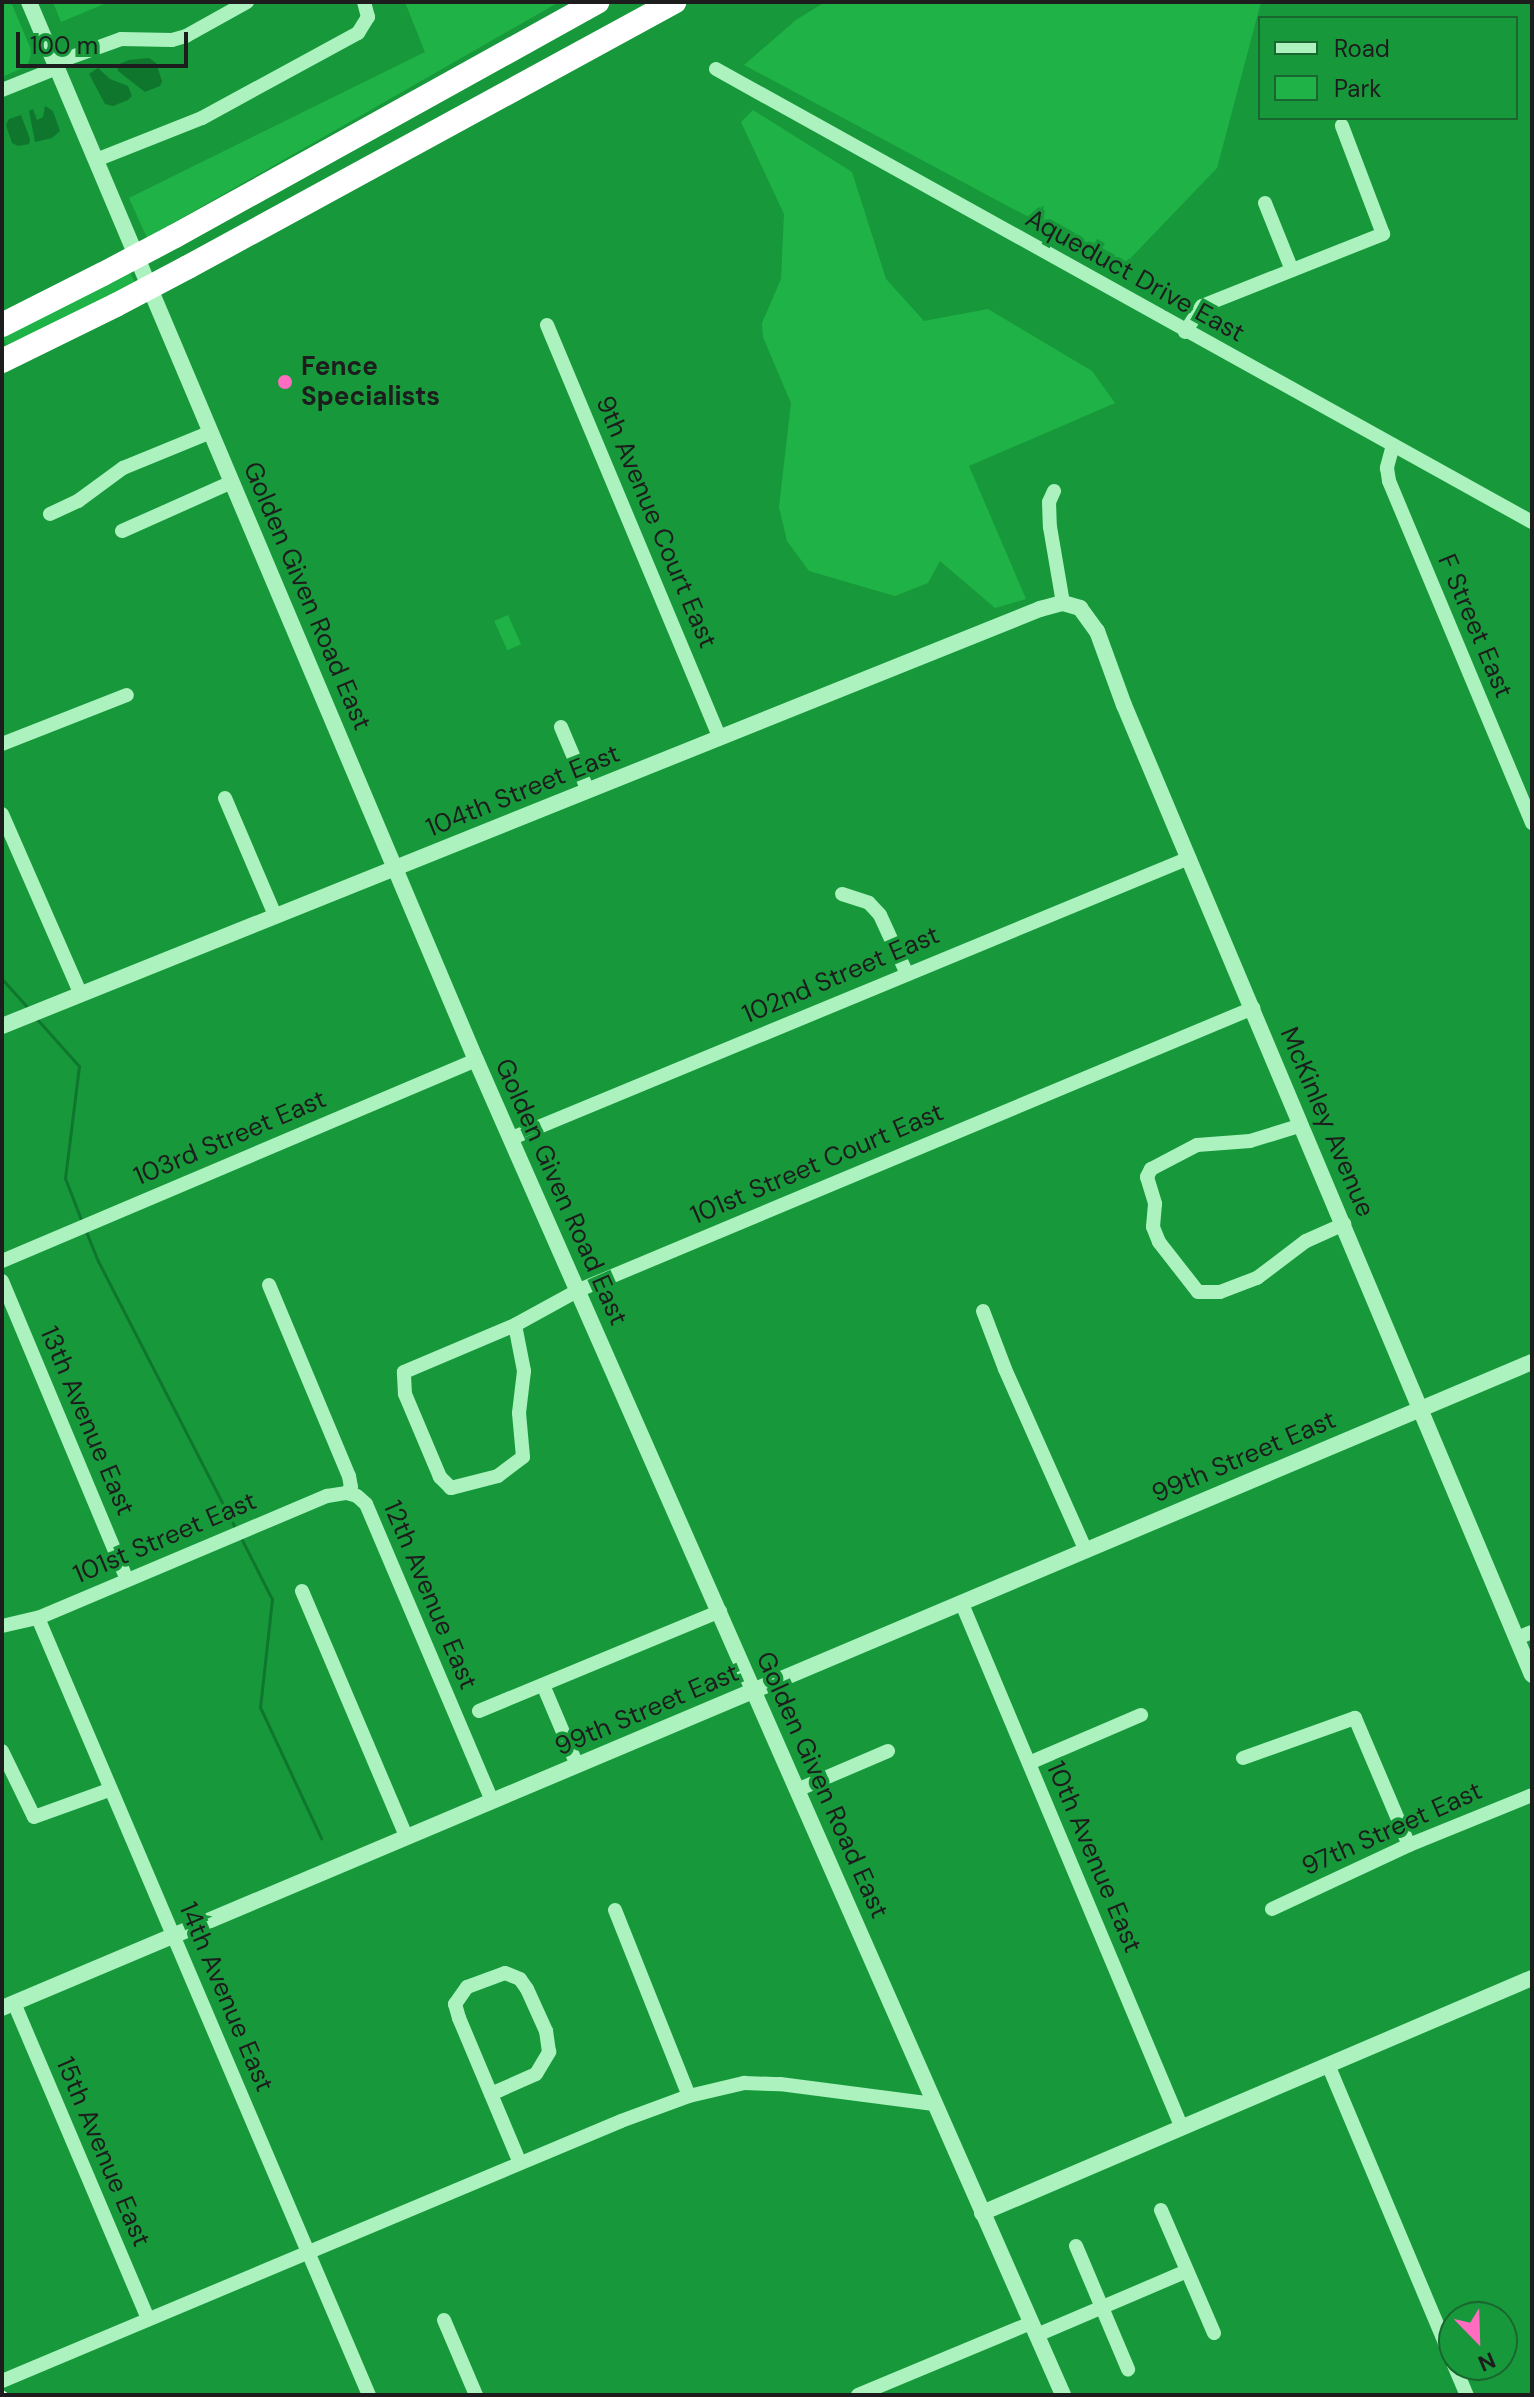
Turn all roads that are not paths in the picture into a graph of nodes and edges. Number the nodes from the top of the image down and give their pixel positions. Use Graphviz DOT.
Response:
graph roads {
  1 [pos="29,2"];
  2 [pos="247,2"];
  3 [pos="364,2"];
  4 [pos="598,2"];
  5 [pos="674,2"];
  6 [pos="56,65"];
  7 [pos="716,69"];
  8 [pos="2,90"];
  9 [pos="1342,126"];
  10 [pos="96,160"];
  11 [pos="1265,203"];
  12 [pos="1292,270"];
  13 [pos="2,325"];
  14 [pos="547,325"];
  15 [pos="1185,332"];
  16 [pos="2,361"];
  17 [pos="211,432"];
  18 [pos="1393,445"];
  19 [pos="232,482"];
  20 [pos="1054,491"];
  21 [pos="50,514"];
  22 [pos="1532,522"];
  23 [pos="122,531"];
  24 [pos="1063,603"];
  25 [pos="127,695"];
  26 [pos="561,727"];
  27 [pos="720,738"];
  28 [pos="2,744"];
  29 [pos="588,791"];
  30 [pos="225,798"];
  31 [pos="2,814"];
  32 [pos="1532,823"];
  33 [pos="1189,858"];
  34 [pos="396,869"];
  35 [pos="842,894"];
  36 [pos="275,915"];
  37 [pos="907,974"];
  38 [pos="81,995"];
  39 [pos="1253,1008"];
  40 [pos="2,1026"];
  41 [pos="476,1060"];
  42 [pos="1302,1125"];
  43 [pos="512,1138"];
  44 [pos="1344,1224"];
  45 [pos="2,1261"];
  46 [pos="2,1281"];
  47 [pos="269,1285"];
  48 [pos="579,1290"];
  49 [pos="983,1311"];
  50 [pos="515,1325"];
  51 [pos="1532,1362"];
  52 [pos="1421,1408"];
  53 [pos="347,1493"];
  54 [pos="1086,1551"];
  55 [pos="127,1580"];
  56 [pos="302,1591"];
  57 [pos="962,1604"];
  58 [pos="720,1611"];
  59 [pos="38,1618"];
  60 [pos="2,1626"];
  61 [pos="1524,1635"];
  62 [pos="1532,1675"];
  63 [pos="543,1685"];
  64 [pos="754,1691"];
  65 [pos="479,1711"];
  66 [pos="1141,1715"];
  67 [pos="2,1751"];
  68 [pos="888,1751"];
  69 [pos="1243,1758"];
  70 [pos="1029,1763"];
  71 [pos="577,1765"];
  72 [pos="109,1790"];
  73 [pos="797,1790"];
  74 [pos="1532,1795"];
  75 [pos="492,1801"];
  76 [pos="406,1836"];
  77 [pos="1409,1845"];
  78 [pos="1272,1909"];
  79 [pos="615,1910"];
  80 [pos="173,1935"];
  81 [pos="1532,1978"];
  82 [pos="8,2005"];
  83 [pos="1329,2067"];
  84 [pos="491,2094"];
  85 [pos="689,2096"];
  86 [pos="934,2104"];
  87 [pos="1182,2128"];
  88 [pos="520,2163"];
  89 [pos="1161,2210"];
  90 [pos="982,2213"];
  91 [pos="1076,2246"];
  92 [pos="309,2252"];
  93 [pos="1187,2271"];
  94 [pos="1102,2307"];
  95 [pos="148,2319"];
  96 [pos="444,2320"];
  97 [pos="1438,2327"];
  98 [pos="1034,2329"];
  99 [pos="1214,2333"];
  100 [pos="1128,2369"];
  101 [pos="2,2380"];
  102 [pos="369,2395"];
  103 [pos="476,2395"];
  104 [pos="858,2395"];
  105 [pos="1063,2395"];
  1 -- 6 [label="street, Golden Given Road East"];
  2 -- 6 [label="street"];
  3 -- 10 [label="street"];
  4 -- 13 [label="highway, bridge"];
  5 -- 16 [label="highway, bridge"];
  6 -- 8 [label="street"];
  6 -- 10 [label="street, Golden Given Road East"];
  7 -- 15 [label="street, Aqueduct Drive East"];
  9 -- 12 [label="street"];
  10 -- 17 [label="street, Golden Given Road East"];
  11 -- 12 [label="street"];
  12 -- 15 [label="street"];
  14 -- 27 [label="street, 9th Avenue Court East"];
  15 -- 18 [label="street, Aqueduct Drive East"];
  17 -- 19 [label="street, Golden Given Road East"];
  17 -- 21 [label="street"];
  18 -- 22 [label="street, Aqueduct Drive East"];
  18 -- 32 [label="street, F Street East"];
  19 -- 23 [label="street"];
  19 -- 34 [label="street, Golden Given Road East"];
  20 -- 24 [label="street"];
  24 -- 27 [label="street, 104th Street East"];
  24 -- 33 [label="street, McKinley Avenue"];
  25 -- 28 [label="street"];
  26 -- 29 [label="street"];
  27 -- 29 [label="street, 104th Street East"];
  29 -- 34 [label="street, 104th Street East"];
  30 -- 36 [label="street"];
  31 -- 38 [label="street"];
  33 -- 37 [label="street, 102nd Street East"];
  33 -- 39 [label="street, McKinley Avenue"];
  34 -- 36 [label="street, 104th Street East"];
  34 -- 41 [label="street, Golden Given Road East"];
  35 -- 37 [label="street"];
  36 -- 38 [label="street, 104th Street East"];
  37 -- 43 [label="street, 102nd Street East"];
  38 -- 40 [label="street, 104th Street East"];
  39 -- 42 [label="street, McKinley Avenue"];
  39 -- 48 [label="street, 101st Street Court East"];
  41 -- 43 [label="street, Golden Given Road East"];
  41 -- 45 [label="street, 103rd Street East"];
  42 -- 44 [label="street, McKinley Avenue"];
  42 -- 44 [label="street"];
  43 -- 48 [label="street, Golden Given Road East"];
  44 -- 52 [label="street, McKinley Avenue"];
  46 -- 55 [label="street, 13th Avenue East"];
  47 -- 53 [label="street, 12th Avenue East"];
  48 -- 50 [label="street, 101st Street Court East"];
  48 -- 58 [label="street, Golden Given Road East"];
  49 -- 54 [label="street"];
  50 -- 50 [label="street, 101st Street Court East"];
  51 -- 52 [label="street, 99th Street East"];
  52 -- 54 [label="street, 99th Street East"];
  52 -- 61 [label="street, McKinley Avenue"];
  53 -- 55 [label="street, 101st Street East"];
  53 -- 75 [label="street, 12th Avenue East"];
  54 -- 57 [label="street, 99th Street East"];
  55 -- 59 [label="street, 101st Street East"];
  56 -- 76 [label="street"];
  57 -- 64 [label="street, 99th Street East"];
  57 -- 70 [label="street, 10th Avenue East"];
  58 -- 63 [label="street"];
  58 -- 64 [label="street, Golden Given Road East"];
  59 -- 60 [label="street, 101st Street East"];
  59 -- 72 [label="street, 14th Avenue East"];
  61 -- 62 [label="street, McKinley Avenue"];
  63 -- 65 [label="street"];
  63 -- 71 [label="street"];
  64 -- 71 [label="street, 99th Street East"];
  64 -- 73 [label="street, Golden Given Road East"];
  66 -- 70 [label="street"];
  67 -- 72 [label="street"];
  68 -- 73 [label="street"];
  69 -- 77 [label="street"];
  70 -- 87 [label="street, 10th Avenue East"];
  71 -- 75 [label="street, 99th Street East"];
  72 -- 80 [label="street, 14th Avenue East"];
  73 -- 86 [label="street, Golden Given Road East"];
  74 -- 77 [label="street, 97th Street East"];
  75 -- 76 [label="street, 99th Street East"];
  76 -- 80 [label="street, 99th Street East"];
  77 -- 78 [label="street, 97th Street East"];
  79 -- 85 [label="street"];
  80 -- 82 [label="street, 99th Street East"];
  80 -- 92 [label="street, 14th Avenue East"];
  81 -- 83 [label="street"];
  82 -- 95 [label="street, 15th Avenue East"];
  83 -- 87 [label="street"];
  83 -- 97 [label="street"];
  84 -- 84 [label="street"];
  84 -- 88 [label="street"];
  85 -- 86 [label="street"];
  85 -- 88 [label="street"];
  86 -- 90 [label="street, Golden Given Road East"];
  87 -- 90 [label="street"];
  88 -- 92 [label="street"];
  89 -- 93 [label="street"];
  90 -- 98 [label="street, Golden Given Road East"];
  91 -- 94 [label="street"];
  92 -- 95 [label="street"];
  92 -- 102 [label="street, 14th Avenue East"];
  93 -- 94 [label="street"];
  93 -- 99 [label="street"];
  94 -- 98 [label="street"];
  94 -- 100 [label="street"];
  95 -- 101 [label="street"];
  96 -- 103 [label="street"];
  98 -- 104 [label="street"];
  98 -- 105 [label="street, Golden Given Road East"];
}
